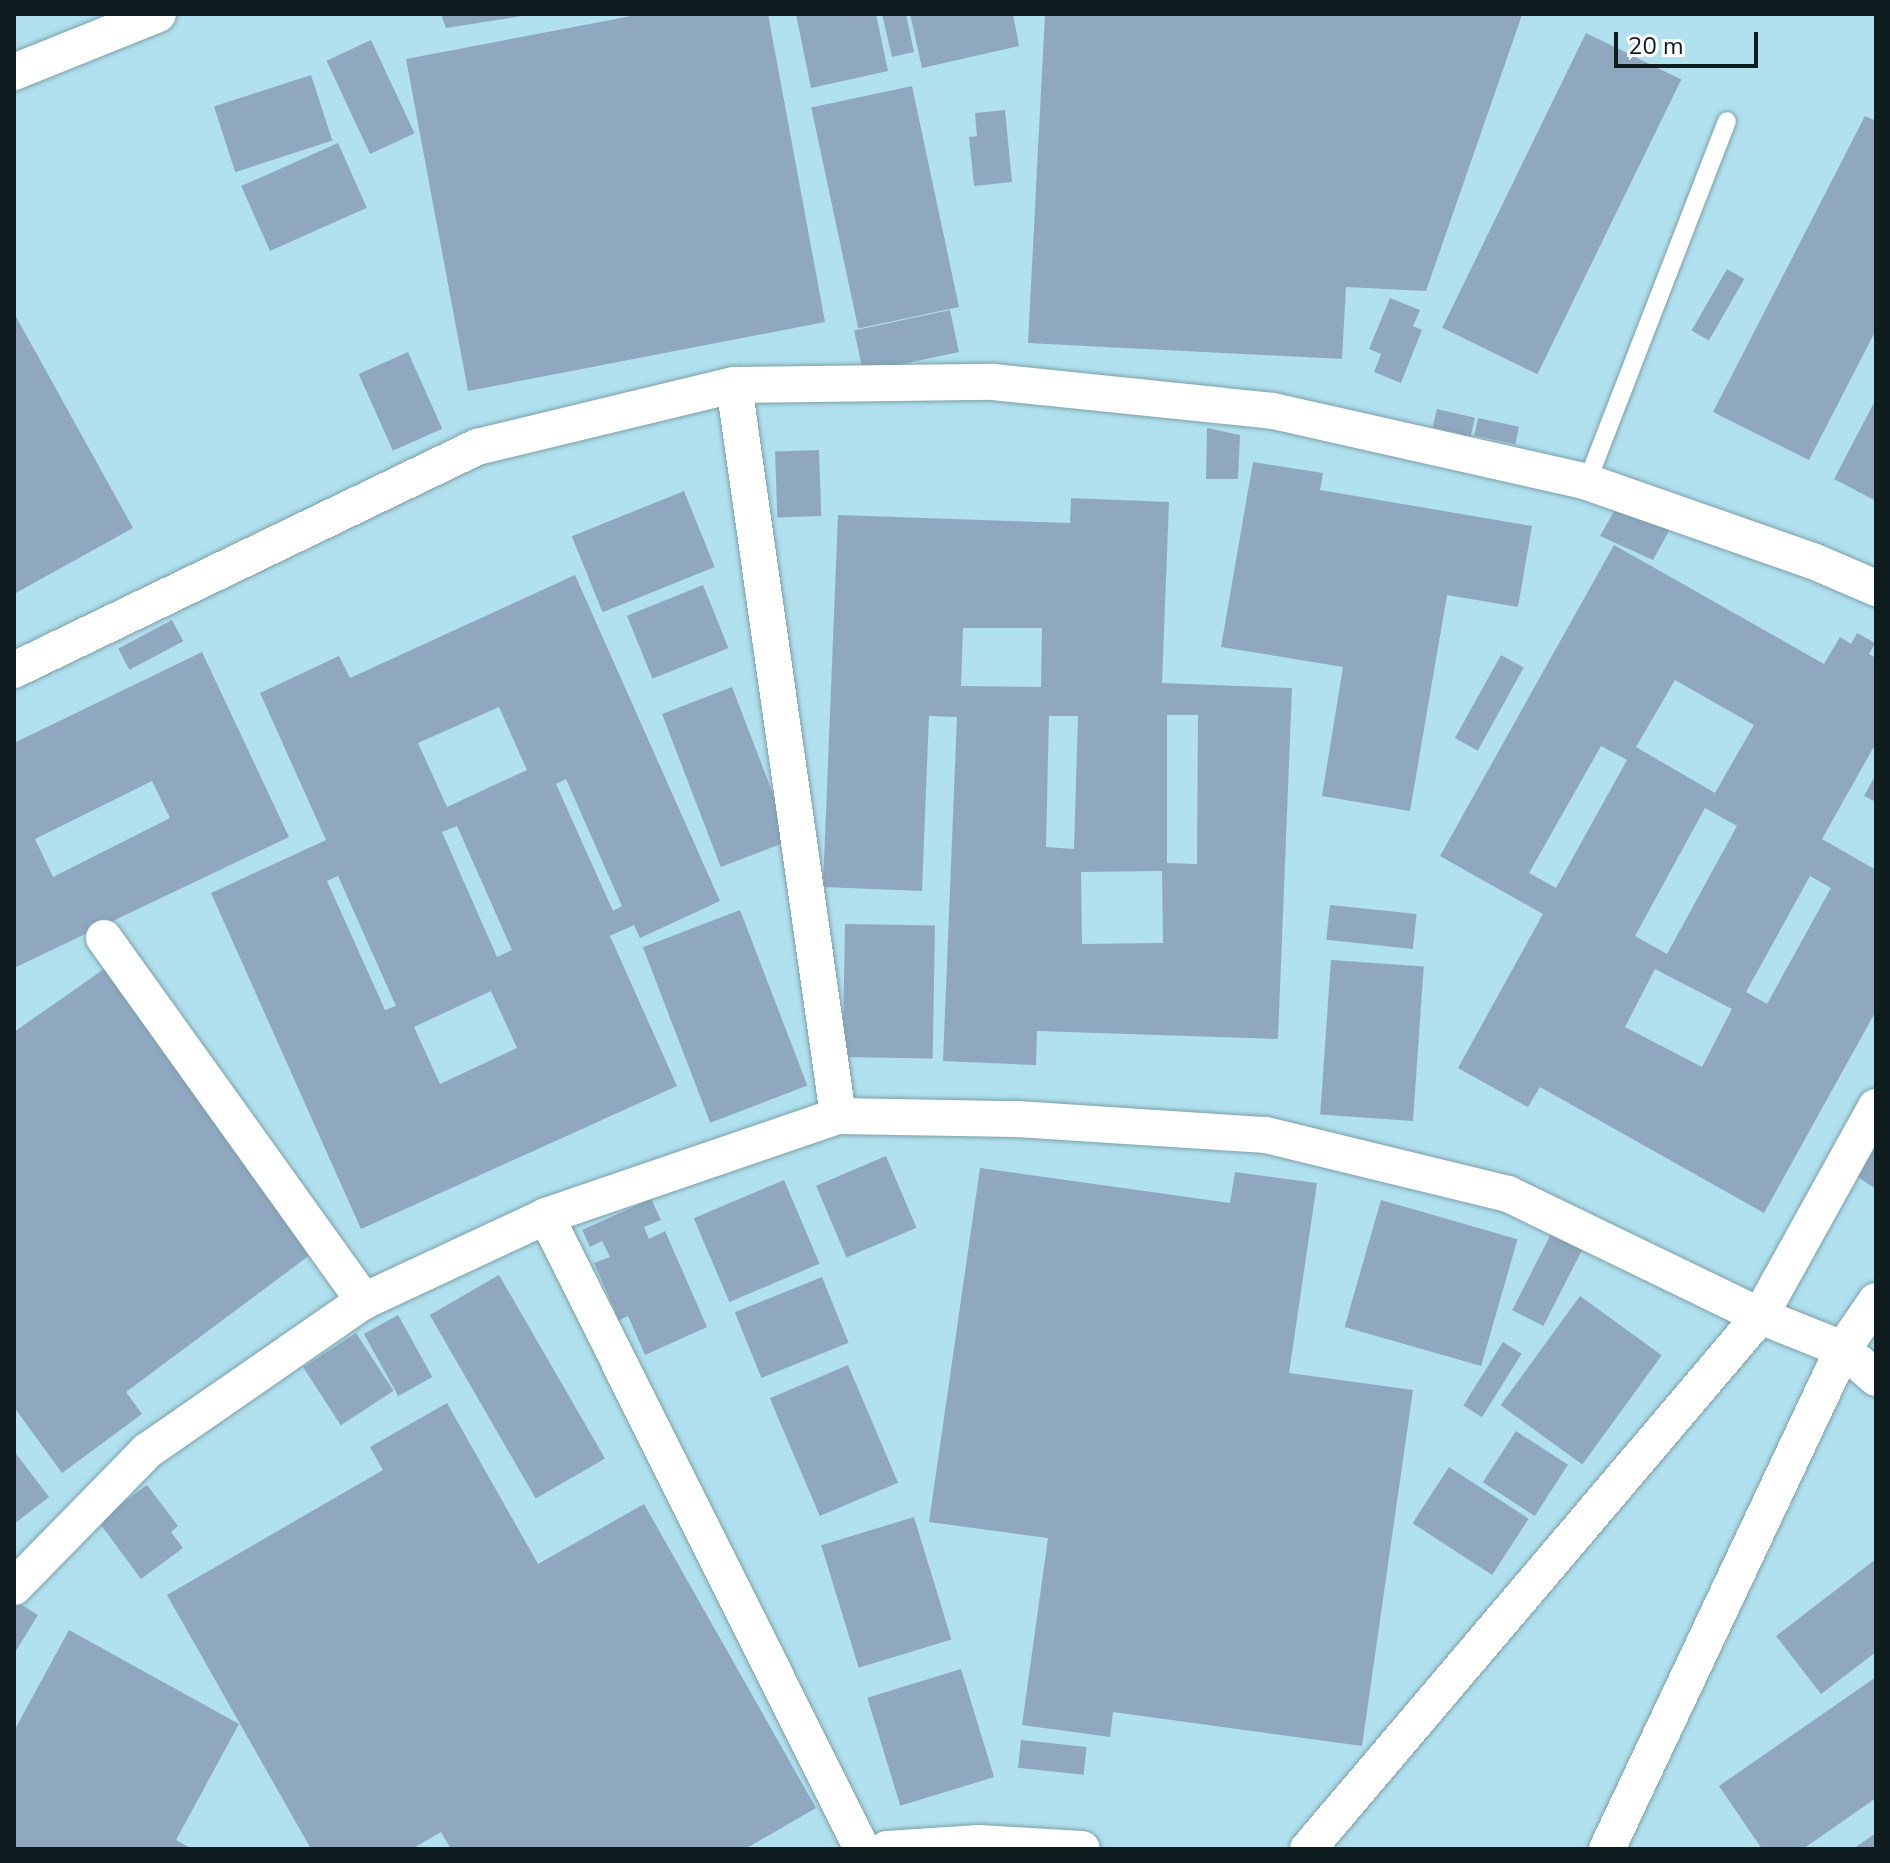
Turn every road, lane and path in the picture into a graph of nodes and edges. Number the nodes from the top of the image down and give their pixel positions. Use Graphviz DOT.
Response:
graph roads {
  1 [pos="158,14"];
  2 [pos="14,72"];
  3 [pos="1727,121"];
  4 [pos="734,385"];
  5 [pos="1587,482"];
  6 [pos="1876,588"];
  7 [pos="14,670"];
  8 [pos="104,938"];
  9 [pos="1876,1107"];
  10 [pos="838,1116"];
  11 [pos="546,1216"];
  12 [pos="364,1301"];
  13 [pos="1876,1301"];
  14 [pos="1760,1316"];
  15 [pos="1843,1349"];
  16 [pos="1876,1378"];
  17 [pos="14,1587"];
  18 [pos="862,1849"];
  19 [pos="887,1849"];
  20 [pos="1082,1849"];
  21 [pos="1308,1849"];
  22 [pos="1607,1849"];
  1 -- 2 [label="street"];
  3 -- 5 [label="lane"];
  4 -- 5 [label="street"];
  4 -- 7 [label="street"];
  4 -- 10 [label="street"];
  5 -- 6 [label="street"];
  8 -- 12 [label="street"];
  9 -- 14 [label="street"];
  10 -- 11 [label="street"];
  10 -- 14 [label="street"];
  11 -- 12 [label="street"];
  11 -- 18 [label="street"];
  12 -- 17 [label="street"];
  13 -- 15 [label="street"];
  14 -- 15 [label="street"];
  14 -- 21 [label="street"];
  15 -- 16 [label="street"];
  15 -- 22 [label="street"];
  19 -- 20 [label="street"];
}
